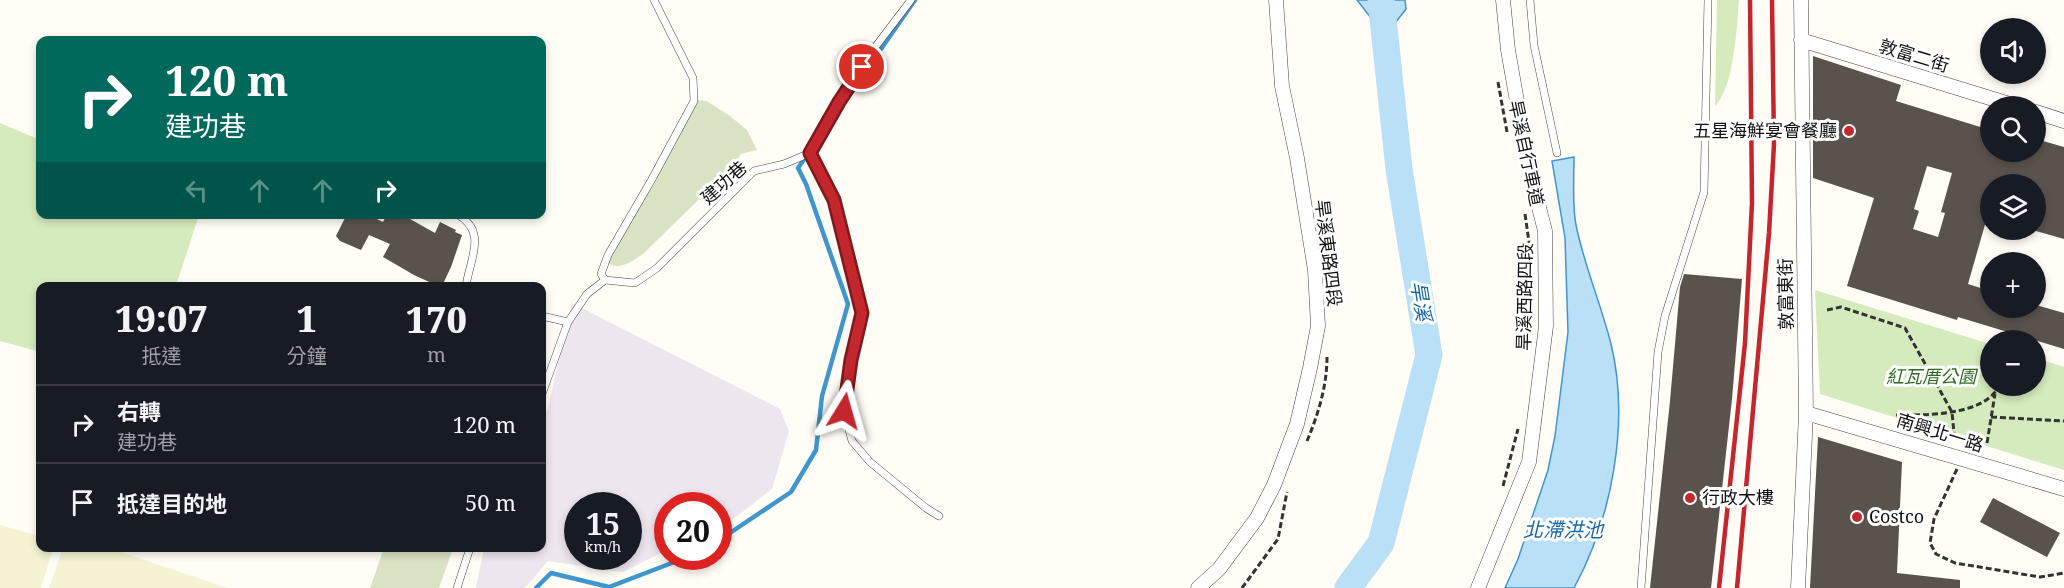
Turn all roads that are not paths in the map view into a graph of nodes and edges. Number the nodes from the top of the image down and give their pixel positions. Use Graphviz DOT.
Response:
graph roads {
  1 [pos="654,0"];
  2 [pos="911,0"];
  3 [pos="1276,0"];
  4 [pos="1503,0"];
  5 [pos="1530,0"];
  6 [pos="1708,0"];
  7 [pos="1801,0"];
  8 [pos="1802,40"];
  9 [pos="1984,96"];
  10 [pos="2046,115"];
  11 [pos="2064,121"];
  12 [pos="810,153"];
  13 [pos="1557,153"];
  14 [pos="464,219"];
  15 [pos="605,280"];
  16 [pos="467,282"];
  17 [pos="546,317"];
  18 [pos="568,322"];
  19 [pos="546,383"];
  20 [pos="1806,413"];
  21 [pos="2064,489"];
  22 [pos="939,516"];
  23 [pos="469,552"];
  24 [pos="457,588"];
  25 [pos="1198,588"];
  26 [pos="1478,588"];
  27 [pos="1641,588"];
  28 [pos="1798,588"];
  1 -- 15 [label="lane"];
  2 -- 12 [label="lane"];
  3 -- 25 [label="street, 旱溪東路四段"];
  4 -- 26 [label="street, 旱溪西路四段"];
  5 -- 13 [label="lane"];
  6 -- 27 [label="lane"];
  7 -- 8 [label="street, 敦富東街"];
  8 -- 9 [label="street, 敦富二街"];
  8 -- 20 [label="street, 敦富東街"];
  10 -- 11 [label="street"];
  12 -- 15 [label="lane, 建功巷"];
  12 -- 22 [label="lane"];
  14 -- 16 [label="lane"];
  15 -- 18 [label="lane"];
  17 -- 18 [label="lane"];
  18 -- 19 [label="lane"];
  20 -- 21 [label="street, 南興北一路"];
  20 -- 28 [label="street, 敦富東街"];
  23 -- 24 [label="lane"];
}
